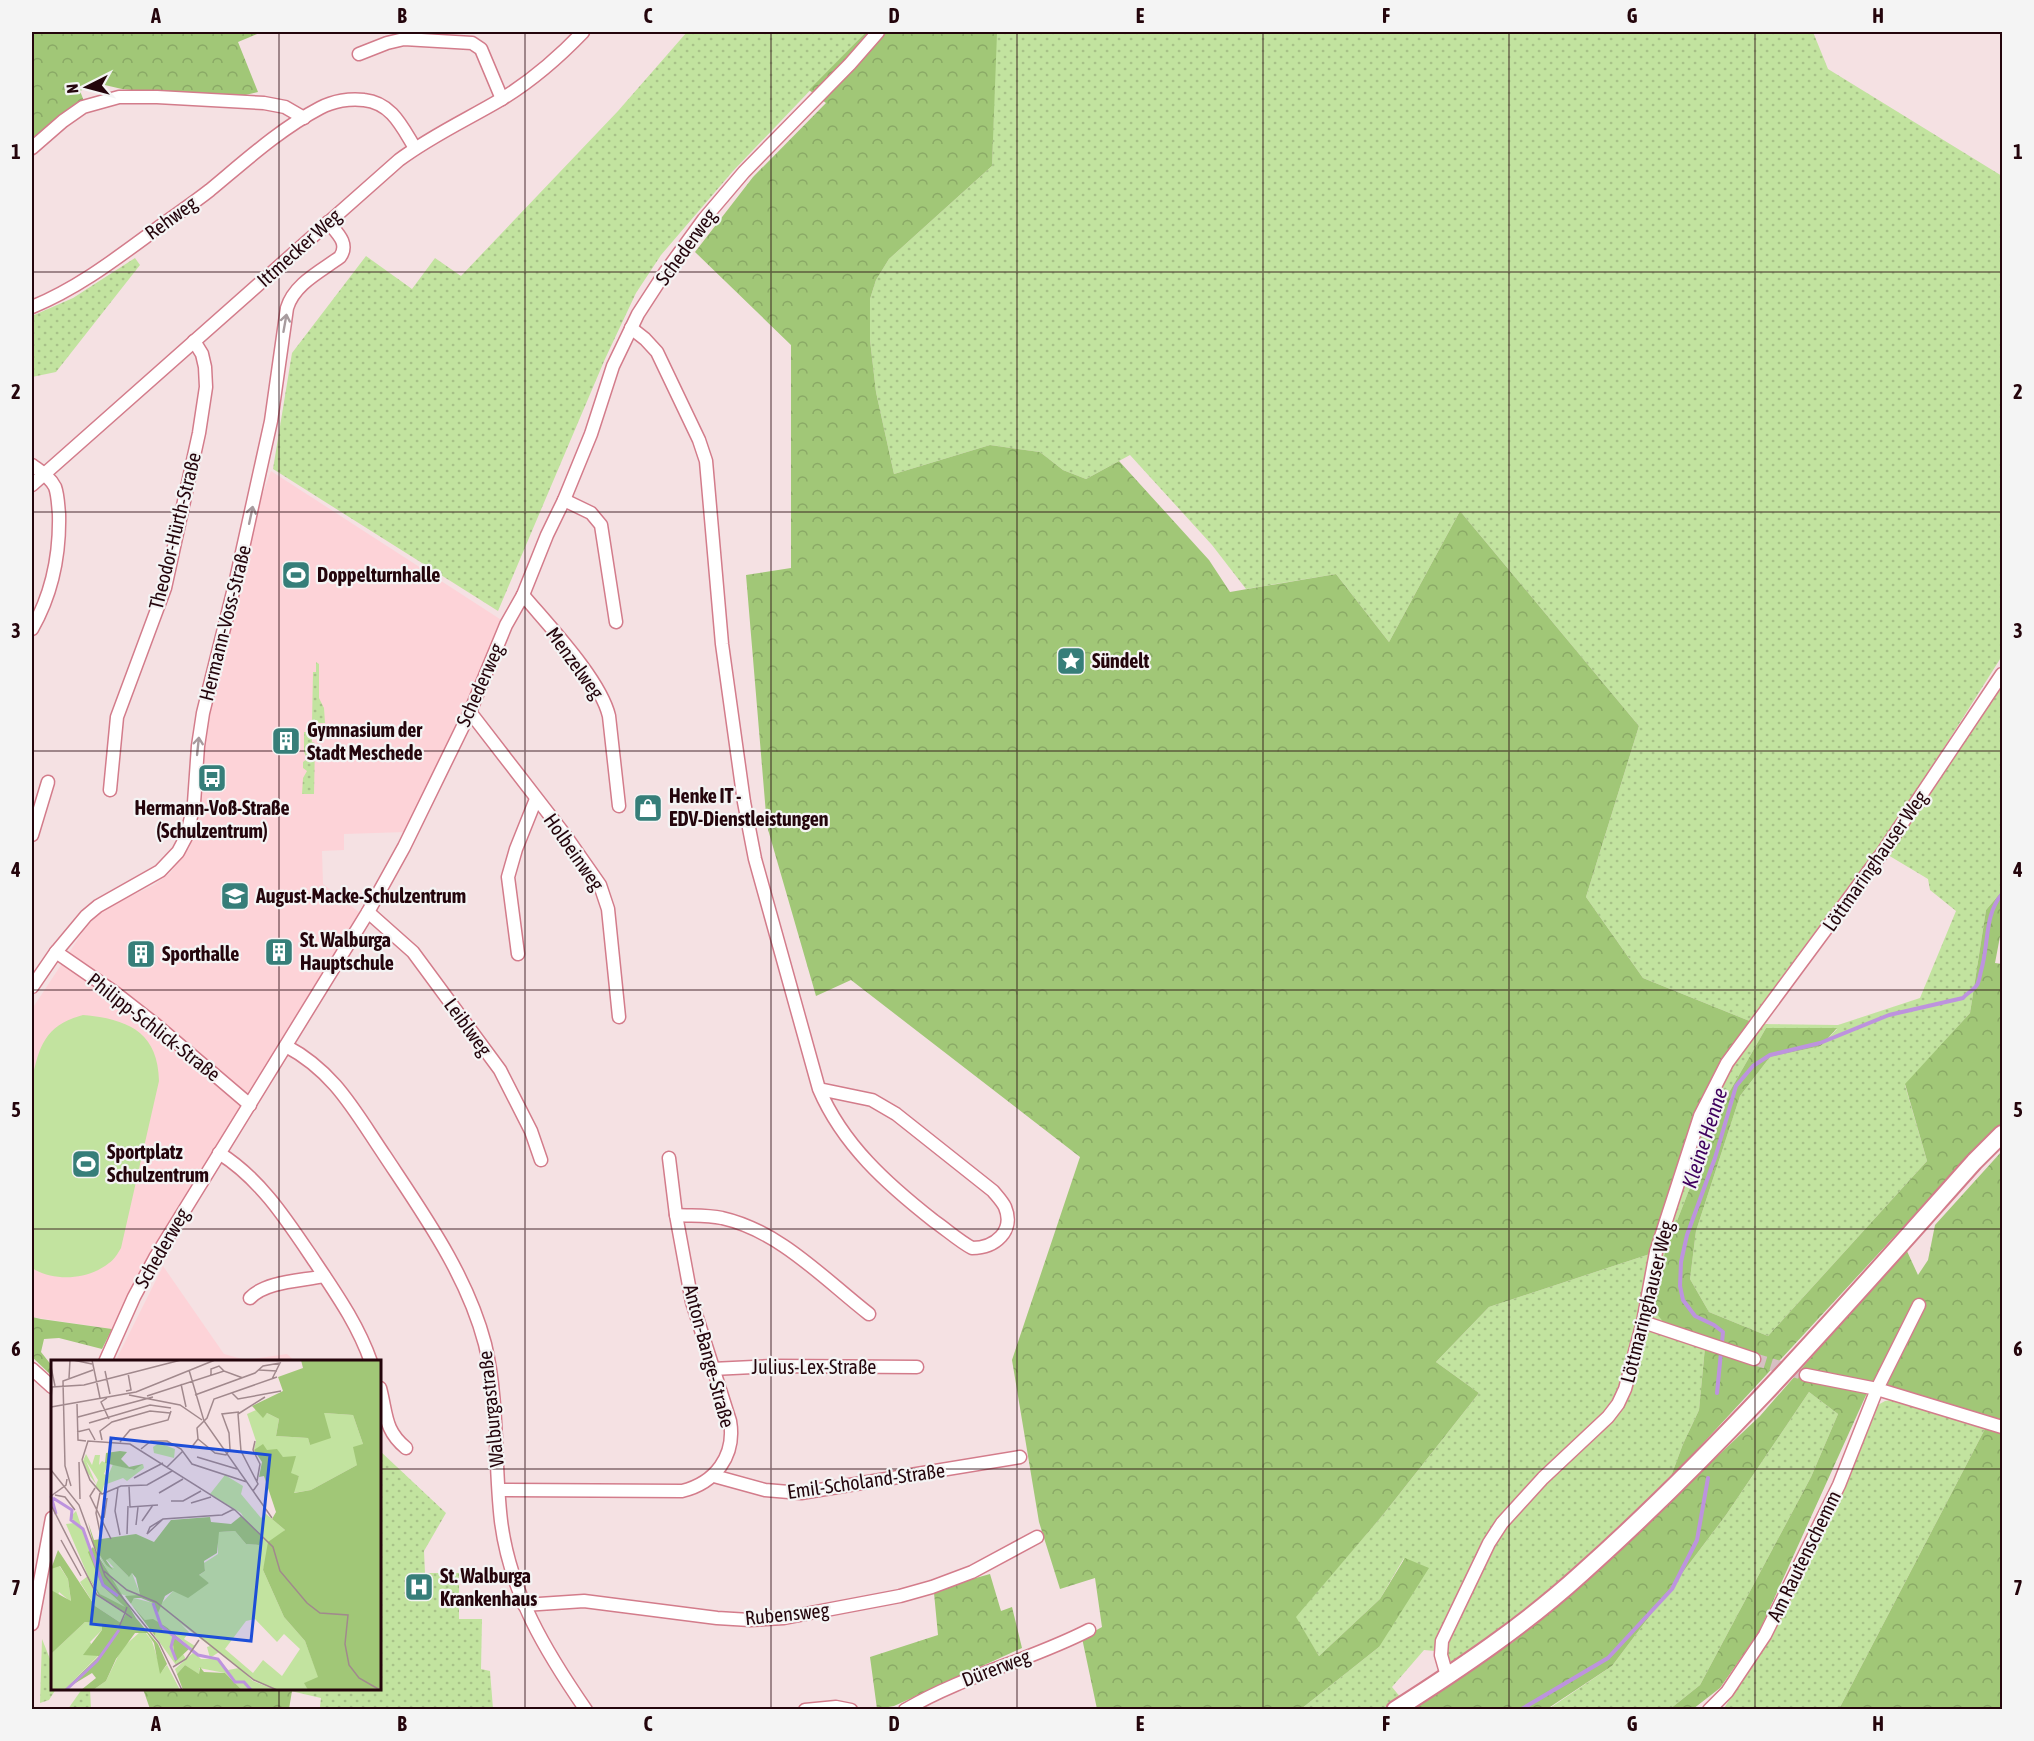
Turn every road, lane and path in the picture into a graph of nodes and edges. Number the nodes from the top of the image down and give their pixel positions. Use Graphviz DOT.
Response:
graph roads {
  1 [pos="583,32"];
  2 [pos="878,32"];
  3 [pos="359,54"];
  4 [pos="502,99"];
  5 [pos="304,118"];
  6 [pos="32,148"];
  7 [pos="415,148"];
  8 [pos="328,222"];
  9 [pos="32,307"];
  10 [pos="631,328"];
  11 [pos="194,341"];
  12 [pos="32,465"];
  13 [pos="45,474"];
  14 [pos="32,485"];
  15 [pos="564,500"];
  16 [pos="524,595"];
  17 [pos="616,622"];
  18 [pos="32,629"];
  19 [pos="2002,674"];
  20 [pos="470,712"];
  21 [pos="48,783"];
  22 [pos="110,790"];
  23 [pos="536,800"];
  24 [pos="619,806"];
  25 [pos="32,835"];
  26 [pos="368,912"];
  27 [pos="56,952"];
  28 [pos="518,954"];
  29 [pos="32,987"];
  30 [pos="619,1017"];
  31 [pos="286,1046"];
  32 [pos="819,1089"];
  33 [pos="250,1105"];
  34 [pos="2002,1134"];
  35 [pos="219,1153"];
  36 [pos="669,1158"];
  37 [pos="541,1160"];
  38 [pos="676,1215"];
  39 [pos="324,1276"];
  40 [pos="250,1298"];
  41 [pos="1919,1305"];
  42 [pos="869,1314"];
  43 [pos="1643,1322"];
  44 [pos="1754,1359"];
  45 [pos="106,1360"];
  46 [pos="370,1360"];
  47 [pos="916,1367"];
  48 [pos="32,1369"];
  49 [pos="712,1369"];
  50 [pos="1806,1375"];
  51 [pos="51,1386"];
  52 [pos="1877,1389"];
  53 [pos="381,1392"];
  54 [pos="2002,1427"];
  55 [pos="406,1448"];
  56 [pos="1020,1457"];
  57 [pos="714,1476"];
  58 [pos="499,1490"];
  59 [pos="51,1523"];
  60 [pos="1037,1537"];
  61 [pos="524,1605"];
  62 [pos="32,1624"];
  63 [pos="1089,1630"];
  64 [pos="1448,1676"];
  65 [pos="1395,1709"];
  66 [pos="586,1710"];
  67 [pos="805,1710"];
  68 [pos="851,1710"];
  69 [pos="905,1710"];
  70 [pos="1709,1710"];
  1 -- 4 [label="street, Ittmecker Weg"];
  2 -- 10 [label="street, Schederweg"];
  3 -- 4 [label="street"];
  4 -- 7 [label="street, Ittmecker Weg"];
  5 -- 6 [label="street"];
  5 -- 7 [label="street, Rehweg"];
  5 -- 9 [label="street, Rehweg"];
  7 -- 8 [label="street, Ittmecker Weg"];
  8 -- 11 [label="street, Ittmecker Weg"];
  27 -- 8 [label="street, Hermann-Voss-Straße, one-way"];
  10 -- 15 [label="street, Schederweg"];
  10 -- 32 [label="street"];
  11 -- 13 [label="street, Ittmecker Weg"];
  11 -- 22 [label="street, Theodor-Hürth-Straße"];
  12 -- 13 [label="street"];
  13 -- 14 [label="street, Ittmecker Weg"];
  13 -- 18 [label="street"];
  15 -- 16 [label="street, Schederweg"];
  15 -- 17 [label="street"];
  16 -- 20 [label="street, Schederweg"];
  16 -- 24 [label="street, Menzelweg"];
  19 -- 43 [label="street, Löttmaringhauser Weg"];
  20 -- 23 [label="street, Holbeinweg"];
  20 -- 26 [label="street, Schederweg"];
  21 -- 25 [label="street"];
  23 -- 28 [label="street"];
  23 -- 30 [label="street, Holbeinweg"];
  26 -- 31 [label="street, Schederweg"];
  26 -- 37 [label="street, Leiblweg"];
  27 -- 29 [label="street, Hermann-Voss-Straße"];
  27 -- 33 [label="street, Philipp-Schlick-Straße"];
  31 -- 33 [label="street, Schederweg"];
  31 -- 58 [label="street, Walburgastraße"];
  32 -- 32 [label="street"];
  33 -- 35 [label="street, Schederweg"];
  34 -- 64 [label="main road"];
  35 -- 39 [label="street"];
  35 -- 45 [label="street, Schederweg"];
  36 -- 38 [label="street, Anton-Bange-Straße"];
  38 -- 42 [label="street"];
  38 -- 49 [label="street, Anton-Bange-Straße"];
  39 -- 40 [label="street"];
  39 -- 46 [label="street"];
  41 -- 52 [label="street, Am Rautenschemm"];
  43 -- 44 [label="street"];
  43 -- 64 [label="street, Löttmaringhauser Weg"];
  47 -- 49 [label="street, Julius-Lex-Straße"];
  48 -- 51 [label="street"];
  49 -- 57 [label="street, Anton-Bange-Straße"];
  50 -- 52 [label="street"];
  52 -- 54 [label="street"];
  52 -- 70 [label="street, Am Rautenschemm"];
  53 -- 55 [label="street"];
  56 -- 57 [label="street, Emil-Scholand-Straße"];
  57 -- 58 [label="street"];
  58 -- 61 [label="street, Walburgastraße"];
  59 -- 62 [label="street"];
  60 -- 61 [label="street, Rubensweg"];
  61 -- 66 [label="street, Walburgastraße"];
  63 -- 69 [label="street, Dürerweg"];
  64 -- 65 [label="main road"];
  67 -- 68 [label="street"];
}
